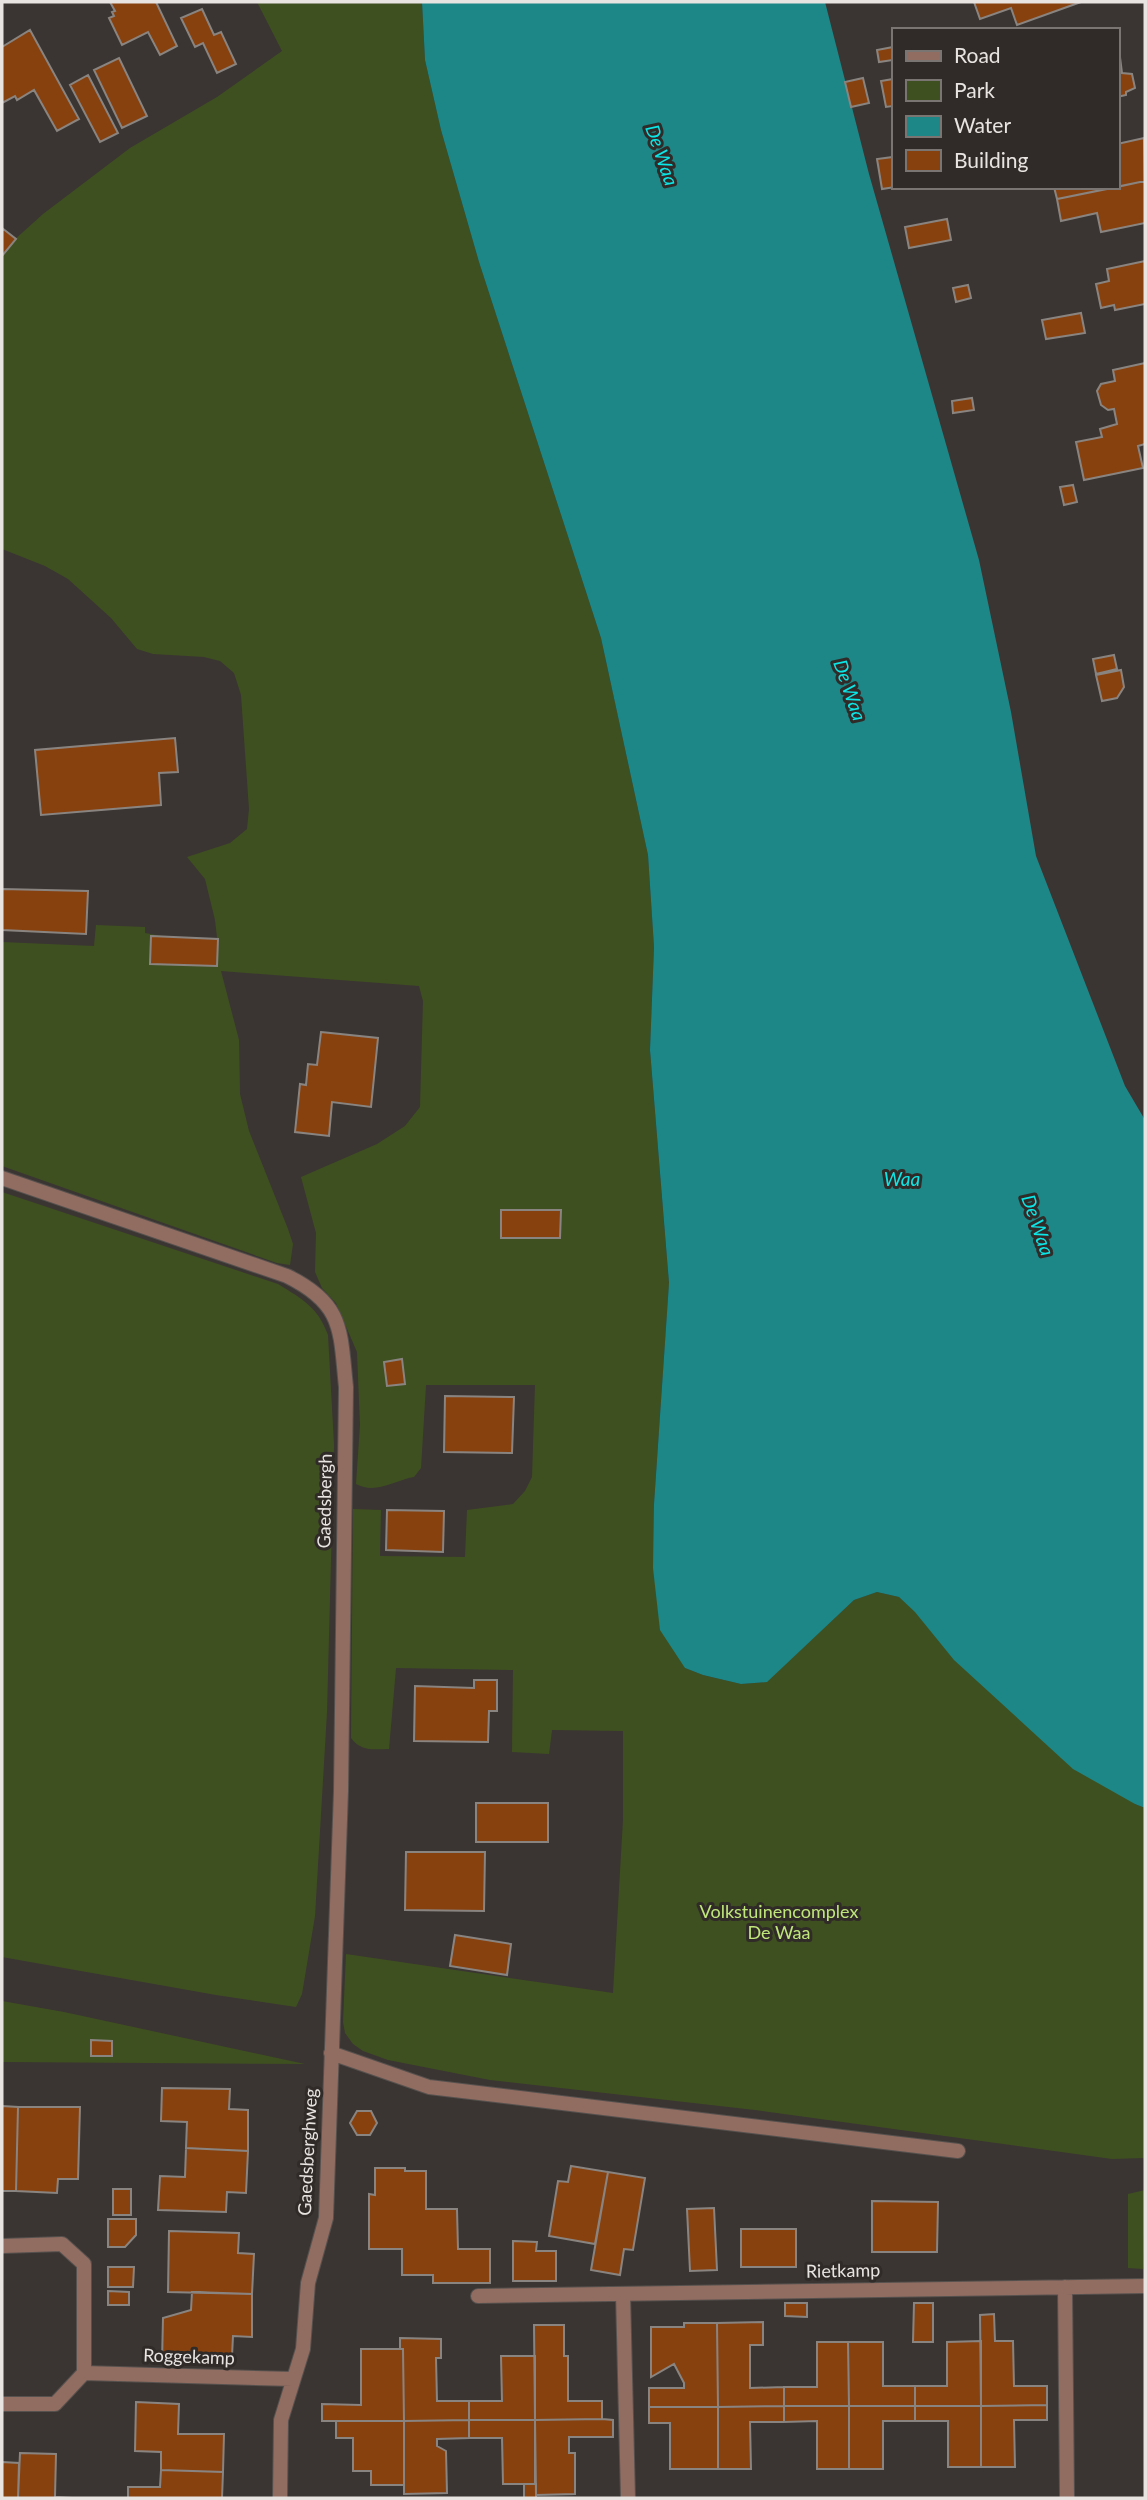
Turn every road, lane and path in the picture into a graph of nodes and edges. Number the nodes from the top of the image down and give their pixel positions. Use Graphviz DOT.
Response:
graph roads {
  1 [pos="2,1178"];
  2 [pos="331,2053"];
  3 [pos="958,2151"];
  4 [pos="2,2246"];
  5 [pos="1145,2286"];
  6 [pos="1065,2287"];
  7 [pos="623,2294"];
  8 [pos="478,2296"];
  9 [pos="84,2374"];
  10 [pos="293,2379"];
  11 [pos="2,2404"];
  12 [pos="281,2498"];
  13 [pos="628,2498"];
  14 [pos="1067,2498"];
  1 -- 2 [label="street, Gaedsbergh"];
  2 -- 3 [label="street"];
  2 -- 10 [label="street, Gaedsberghweg"];
  4 -- 9 [label="street"];
  5 -- 6 [label="street, Rietkamp"];
  6 -- 7 [label="street, Rietkamp"];
  6 -- 14 [label="street"];
  7 -- 8 [label="street, Rietkamp"];
  7 -- 13 [label="street"];
  9 -- 10 [label="street, Roggekamp"];
  9 -- 11 [label="street"];
  10 -- 12 [label="street, Gaedsberghweg"];
}
